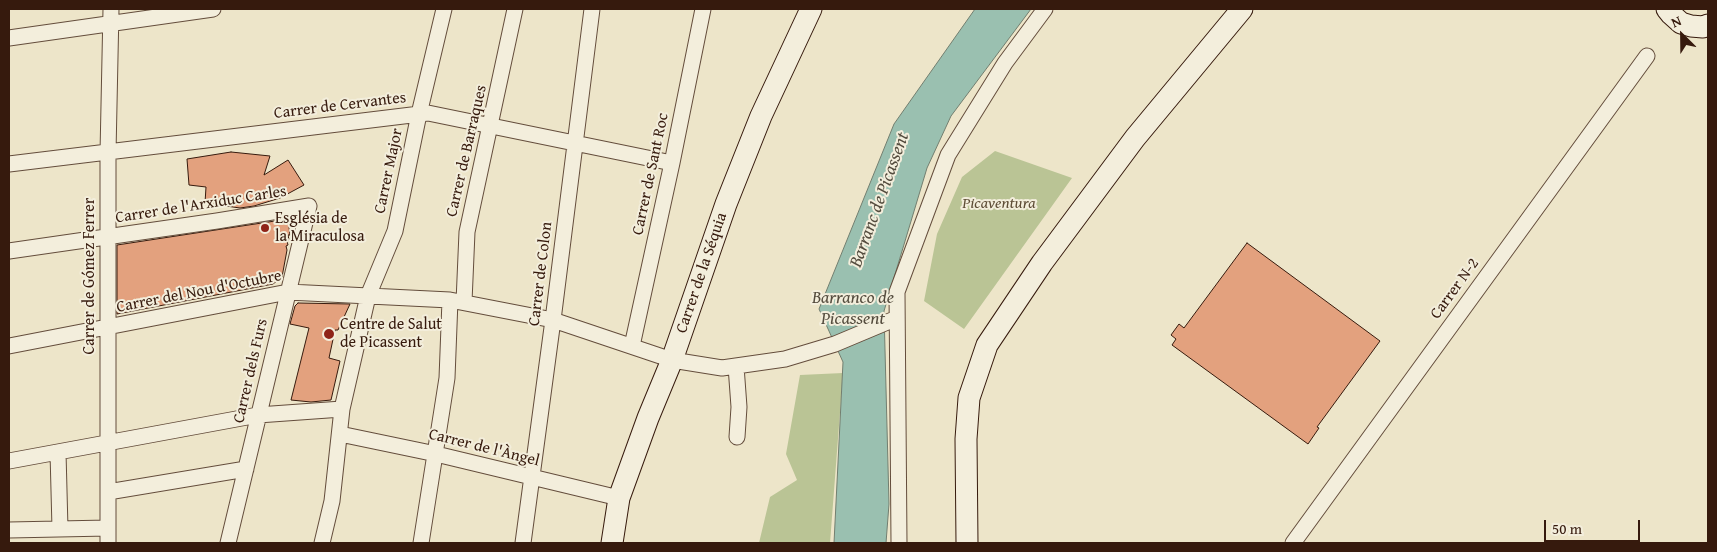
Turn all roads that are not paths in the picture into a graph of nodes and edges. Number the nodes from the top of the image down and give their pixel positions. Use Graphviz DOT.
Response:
graph roads {
  1 [pos="213,9"];
  2 [pos="444,9"];
  3 [pos="515,9"];
  4 [pos="592,9"];
  5 [pos="703,9"];
  6 [pos="811,9"];
  7 [pos="1045,9"];
  8 [pos="1242,9"];
  9 [pos="1668,9"];
  10 [pos="111,16"];
  11 [pos="1708,25"];
  12 [pos="9,38"];
  13 [pos="1647,56"];
  14 [pos="419,114"];
  15 [pos="491,126"];
  16 [pos="576,143"];
  17 [pos="108,153"];
  18 [pos="672,163"];
  19 [pos="9,164"];
  20 [pos="309,206"];
  21 [pos="108,237"];
  22 [pos="9,251"];
  23 [pos="288,292"];
  24 [pos="368,296"];
  25 [pos="457,301"];
  26 [pos="897,318"];
  27 [pos="553,320"];
  28 [pos="108,328"];
  29 [pos="9,346"];
  30 [pos="632,346"];
  31 [pos="672,360"];
  32 [pos="736,366"];
  33 [pos="342,409"];
  34 [pos="258,415"];
  35 [pos="340,434"];
  36 [pos="737,437"];
  37 [pos="108,443"];
  38 [pos="58,452"];
  39 [pos="436,454"];
  40 [pos="9,461"];
  41 [pos="246,468"];
  42 [pos="531,478"];
  43 [pos="108,492"];
  44 [pos="619,498"];
  45 [pos="60,529"];
  46 [pos="9,530"];
  47 [pos="108,536"];
  48 [pos="228,543"];
  49 [pos="322,543"];
  50 [pos="421,543"];
  51 [pos="523,543"];
  52 [pos="612,543"];
  53 [pos="899,543"];
  54 [pos="967,543"];
  55 [pos="1293,543"];
  1 -- 10 [label="street"];
  2 -- 14 [label="street, Carrer Major"];
  3 -- 15 [label="street, Carrer de Barraques"];
  4 -- 16 [label="street, Carrer de Colon"];
  5 -- 18 [label="street, Carrer de Sant Roc"];
  6 -- 31 [label="street, Carrer de la Séquia"];
  7 -- 26 [label="street"];
  8 -- 54 [label="street"];
  9 -- 11 [label="street"];
  10 -- 12 [label="street"];
  10 -- 17 [label="street, Carrer de Gómez Ferrer"];
  13 -- 55 [label="street, Carrer N-2"];
  14 -- 15 [label="street, Carrer de Cervantes"];
  14 -- 17 [label="street, Carrer de Cervantes"];
  14 -- 24 [label="street, Carrer Major"];
  15 -- 16 [label="street, Carrer de Cervantes"];
  15 -- 25 [label="street, Carrer de Barraques"];
  16 -- 18 [label="street, Carrer de Cervantes"];
  16 -- 27 [label="street, Carrer de Colon"];
  17 -- 19 [label="street, Carrer de Cervantes"];
  17 -- 21 [label="street, Carrer de Gómez Ferrer"];
  18 -- 30 [label="street, Carrer de Sant Roc"];
  20 -- 21 [label="street, Carrer de l'Arxiduc Carles"];
  20 -- 23 [label="street, Carrer dels Furs"];
  21 -- 22 [label="street, Carrer de l'Arxiduc Carles"];
  21 -- 28 [label="street, Carrer de Gómez Ferrer"];
  23 -- 24 [label="street, Carrer del Nou d'Octubre"];
  23 -- 28 [label="street, Carrer del Nou d'Octubre"];
  23 -- 34 [label="street, Carrer dels Furs"];
  24 -- 25 [label="street, Carrer del Nou d'Octubre"];
  24 -- 33 [label="street, Carrer Major"];
  25 -- 27 [label="street, Carrer del Nou d'Octubre"];
  25 -- 39 [label="street, Carrer de Barraques"];
  26 -- 32 [label="street, Carrer del Nou d'Octubre"];
  26 -- 53 [label="street"];
  27 -- 30 [label="street, Carrer del Nou d'Octubre"];
  27 -- 42 [label="street, Carrer de Colon"];
  28 -- 29 [label="street, Carrer del Nou d'Octubre"];
  28 -- 37 [label="street, Carrer de Gómez Ferrer"];
  30 -- 31 [label="street, Carrer del Nou d'Octubre"];
  31 -- 32 [label="street, Carrer del Nou d'Octubre"];
  31 -- 44 [label="street, Carrer de la Séquia"];
  32 -- 36 [label="street"];
  33 -- 34 [label="street"];
  33 -- 35 [label="street, Carrer Major"];
  34 -- 37 [label="street"];
  34 -- 41 [label="street, Carrer dels Furs"];
  35 -- 39 [label="street, Carrer de l'Àngel"];
  35 -- 49 [label="street, Carrer Major"];
  37 -- 38 [label="street"];
  37 -- 43 [label="street, Carrer de Gómez Ferrer"];
  38 -- 40 [label="street"];
  38 -- 45 [label="street"];
  39 -- 42 [label="street, Carrer de l'Àngel"];
  39 -- 50 [label="street, Carrer de Barraques"];
  41 -- 43 [label="street"];
  41 -- 48 [label="street, Carrer dels Furs"];
  42 -- 44 [label="street, Carrer de l'Àngel"];
  42 -- 51 [label="street, Carrer de Colon"];
  43 -- 47 [label="street, Carrer de Gómez Ferrer"];
  44 -- 52 [label="street, Carrer de la Séquia"];
  45 -- 46 [label="street"];
  45 -- 47 [label="street"];
}
